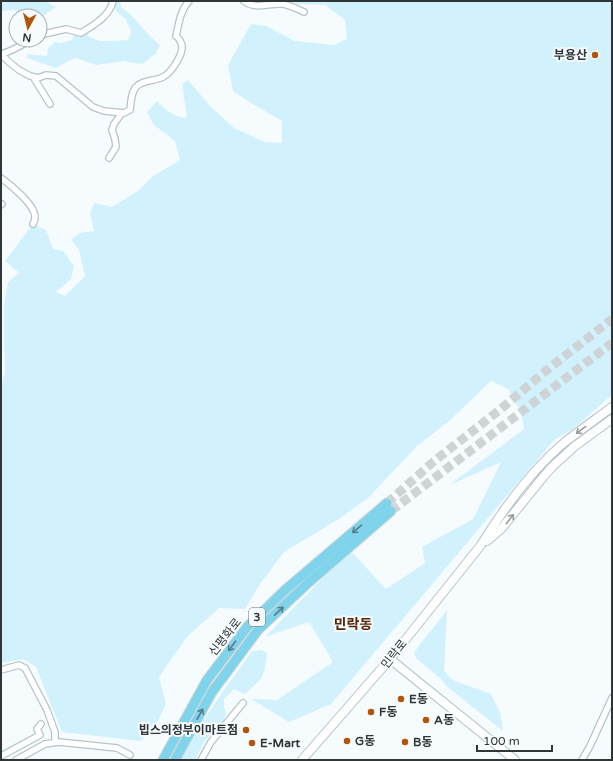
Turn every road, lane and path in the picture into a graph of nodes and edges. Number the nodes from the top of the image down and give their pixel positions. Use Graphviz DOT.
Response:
graph roads {
  1 [pos="113,1"];
  2 [pos="189,1"];
  3 [pos="244,1"];
  4 [pos="304,12"];
  5 [pos="48,33"];
  6 [pos="18,48"];
  7 [pos="1,54"];
  8 [pos="35,77"];
  9 [pos="50,104"];
  10 [pos="122,113"];
  11 [pos="109,158"];
  12 [pos="1,178"];
  13 [pos="33,224"];
  14 [pos="612,407"];
  15 [pos="612,419"];
  16 [pos="481,545"];
  17 [pos="390,659"];
  18 [pos="1,670"];
  19 [pos="612,698"];
  20 [pos="241,706"];
  21 [pos="41,724"];
  22 [pos="54,742"];
  23 [pos="130,754"];
  24 [pos="1,756"];
  25 [pos="16,760"];
  26 [pos="163,760"];
  27 [pos="174,760"];
  28 [pos="201,760"];
  29 [pos="302,760"];
  30 [pos="515,760"];
  31 [pos="582,760"];
  1 -- 5 [label="street"];
  2 -- 10 [label="street"];
  3 -- 4 [label="street"];
  6 -- 7 [label="street"];
  7 -- 8 [label="street"];
  8 -- 9 [label="street"];
  8 -- 10 [label="street"];
  10 -- 11 [label="street"];
  12 -- 13 [label="street"];
  14 -- 16 [label="main road, 민락로, one-way"];
  16 -- 15 [label="main road, 민락로, one-way"];
  16 -- 17 [label="main road, 민락로"];
  17 -- 29 [label="main road, 민락로"];
  17 -- 30 [label="main road"];
  18 -- 22 [label="street"];
  19 -- 31 [label="street"];
  20 -- 28 [label="street"];
  21 -- 24 [label="street"];
  22 -- 23 [label="street"];
  22 -- 25 [label="street"];
  27 -- 26 [label="highway, 신평화로 / 3, one-way"];
}
